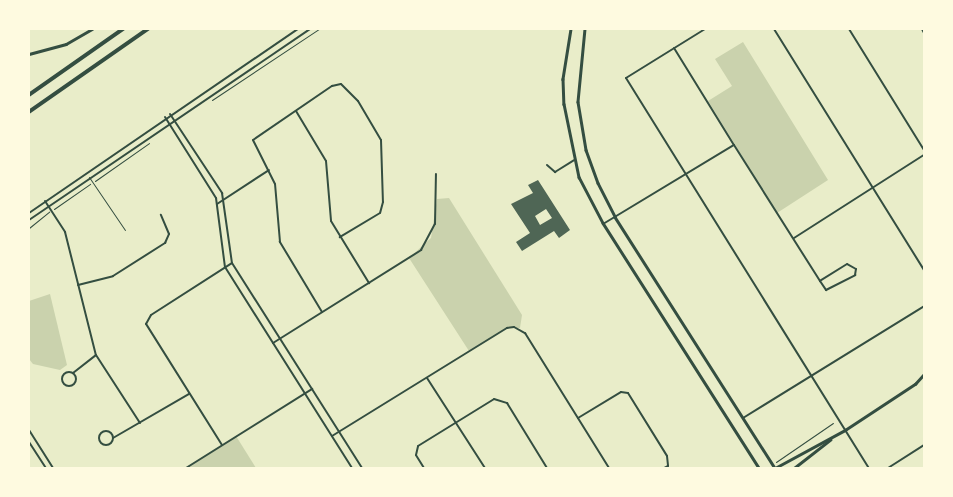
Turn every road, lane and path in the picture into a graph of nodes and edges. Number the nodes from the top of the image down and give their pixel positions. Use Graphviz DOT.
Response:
graph roads {
  1 [pos="92,29"];
  2 [pos="123,29"];
  3 [pos="148,29"];
  4 [pos="298,29"];
  5 [pos="310,29"];
  6 [pos="319,29"];
  7 [pos="571,29"];
  8 [pos="585,29"];
  9 [pos="705,29"];
  10 [pos="774,29"];
  11 [pos="849,29"];
  12 [pos="922,29"];
  13 [pos="924,33"];
  14 [pos="674,48"];
  15 [pos="29,54"];
  16 [pos="43,85"];
  17 [pos="29,91"];
  18 [pos="29,95"];
  19 [pos="216,98"];
  20 [pos="296,111"];
  21 [pos="29,112"];
  22 [pos="170,114"];
  23 [pos="165,117"];
  24 [pos="174,119"];
  25 [pos="169,122"];
  26 [pos="734,144"];
  27 [pos="147,145"];
  28 [pos="924,150"];
  29 [pos="924,155"];
  30 [pos="574,160"];
  31 [pos="547,165"];
  32 [pos="269,170"];
  33 [pos="436,174"];
  34 [pos="685,174"];
  35 [pos="89,178"];
  36 [pos="95,181"];
  37 [pos="90,185"];
  38 [pos="874,188"];
  39 [pos="224,199"];
  40 [pos="45,201"];
  41 [pos="217,204"];
  42 [pos="48,206"];
  43 [pos="56,208"];
  44 [pos="29,213"];
  45 [pos="46,214"];
  46 [pos="161,215"];
  47 [pos="616,217"];
  48 [pos="29,220"];
  49 [pos="604,224"];
  50 [pos="29,228"];
  51 [pos="125,230"];
  52 [pos="340,237"];
  53 [pos="793,238"];
  54 [pos="232,263"];
  55 [pos="225,268"];
  56 [pos="924,270"];
  57 [pos="820,281"];
  58 [pos="369,283"];
  59 [pos="78,285"];
  60 [pos="924,306"];
  61 [pos="322,312"];
  62 [pos="280,339"];
  63 [pos="273,343"];
  64 [pos="96,355"];
  65 [pos="72,373"];
  66 [pos="924,374"];
  67 [pos="427,378"];
  68 [pos="813,378"];
  69 [pos="312,389"];
  70 [pos="189,394"];
  71 [pos="305,394"];
  72 [pos="578,418"];
  73 [pos="743,418"];
  74 [pos="456,422"];
  75 [pos="140,423"];
  76 [pos="834,423"];
  77 [pos="29,430"];
  78 [pos="845,430"];
  79 [pos="339,432"];
  80 [pos="332,436"];
  81 [pos="835,436"];
  82 [pos="113,438"];
  83 [pos="29,442"];
  84 [pos="222,445"];
  85 [pos="924,445"];
  86 [pos="776,462"];
  87 [pos="46,468"];
  88 [pos="53,468"];
  89 [pos="186,468"];
  90 [pos="352,468"];
  91 [pos="362,468"];
  92 [pos="424,468"];
  93 [pos="485,468"];
  94 [pos="547,468"];
  95 [pos="609,468"];
  96 [pos="664,468"];
  97 [pos="759,468"];
  98 [pos="775,468"];
  99 [pos="794,468"];
  100 [pos="869,468"];
  101 [pos="888,468"];
  1 -- 15 [label="street"];
  2 -- 16 [label="highway"];
  3 -- 21 [label="highway"];
  4 -- 22 [label="street"];
  5 -- 24 [label="street"];
  6 -- 19 [label="path"];
  7 -- 30 [label="street"];
  8 -- 47 [label="street"];
  9 -- 14 [label="street"];
  10 -- 38 [label="street"];
  11 -- 28 [label="street"];
  12 -- 13 [label="street"];
  14 -- 26 [label="street"];
  14 -- 34 [label="street"];
  16 -- 17 [label="highway"];
  16 -- 18 [label="highway"];
  20 -- 32 [label="street"];
  20 -- 52 [label="street"];
  20 -- 52 [label="street"];
  22 -- 23 [label="street"];
  22 -- 24 [label="street"];
  23 -- 25 [label="street"];
  23 -- 40 [label="street"];
  24 -- 25 [label="street"];
  24 -- 39 [label="street"];
  25 -- 35 [label="street"];
  25 -- 41 [label="street"];
  26 -- 34 [label="street"];
  26 -- 53 [label="street"];
  27 -- 36 [label="path"];
  29 -- 38 [label="street"];
  30 -- 31 [label="street"];
  30 -- 49 [label="street"];
  32 -- 39 [label="street"];
  32 -- 61 [label="street"];
  33 -- 58 [label="street"];
  34 -- 47 [label="street"];
  34 -- 68 [label="street"];
  35 -- 42 [label="street"];
  35 -- 51 [label="lane"];
  37 -- 43 [label="path"];
  38 -- 53 [label="street"];
  38 -- 56 [label="street"];
  39 -- 41 [label="street"];
  39 -- 54 [label="street"];
  40 -- 42 [label="street"];
  40 -- 44 [label="street"];
  41 -- 55 [label="street"];
  42 -- 48 [label="street"];
  42 -- 59 [label="street"];
  45 -- 50 [label="path"];
  46 -- 59 [label="street"];
  47 -- 49 [label="street"];
  47 -- 73 [label="street"];
  49 -- 97 [label="street"];
  52 -- 58 [label="street"];
  53 -- 57 [label="street"];
  54 -- 55 [label="street"];
  54 -- 62 [label="street"];
  55 -- 63 [label="street"];
  55 -- 70 [label="street"];
  57 -- 57 [label="street"];
  58 -- 61 [label="street"];
  59 -- 64 [label="street"];
  60 -- 68 [label="street"];
  61 -- 62 [label="street"];
  62 -- 63 [label="street"];
  62 -- 69 [label="street"];
  63 -- 71 [label="street"];
  64 -- 65 [label="street"];
  64 -- 75 [label="street"];
  65 -- 65 [label="street"];
  66 -- 78 [label="street"];
  67 -- 72 [label="street"];
  67 -- 74 [label="street"];
  67 -- 79 [label="street"];
  68 -- 73 [label="street"];
  68 -- 78 [label="street"];
  69 -- 71 [label="street"];
  69 -- 79 [label="street"];
  70 -- 75 [label="street"];
  70 -- 84 [label="street"];
  71 -- 80 [label="street"];
  71 -- 84 [label="street"];
  72 -- 95 [label="street"];
  72 -- 96 [label="street"];
  73 -- 98 [label="street"];
  74 -- 92 [label="street"];
  74 -- 93 [label="street"];
  74 -- 94 [label="street"];
  75 -- 82 [label="street"];
  76 -- 86 [label="path"];
  77 -- 88 [label="street"];
  78 -- 81 [label="street"];
  78 -- 100 [label="street"];
  79 -- 80 [label="street"];
  79 -- 91 [label="street"];
  80 -- 90 [label="street"];
  81 -- 98 [label="street"];
  81 -- 99 [label="street"];
  82 -- 82 [label="street"];
  83 -- 87 [label="street"];
  84 -- 89 [label="street"];
  85 -- 101 [label="street"];
}
